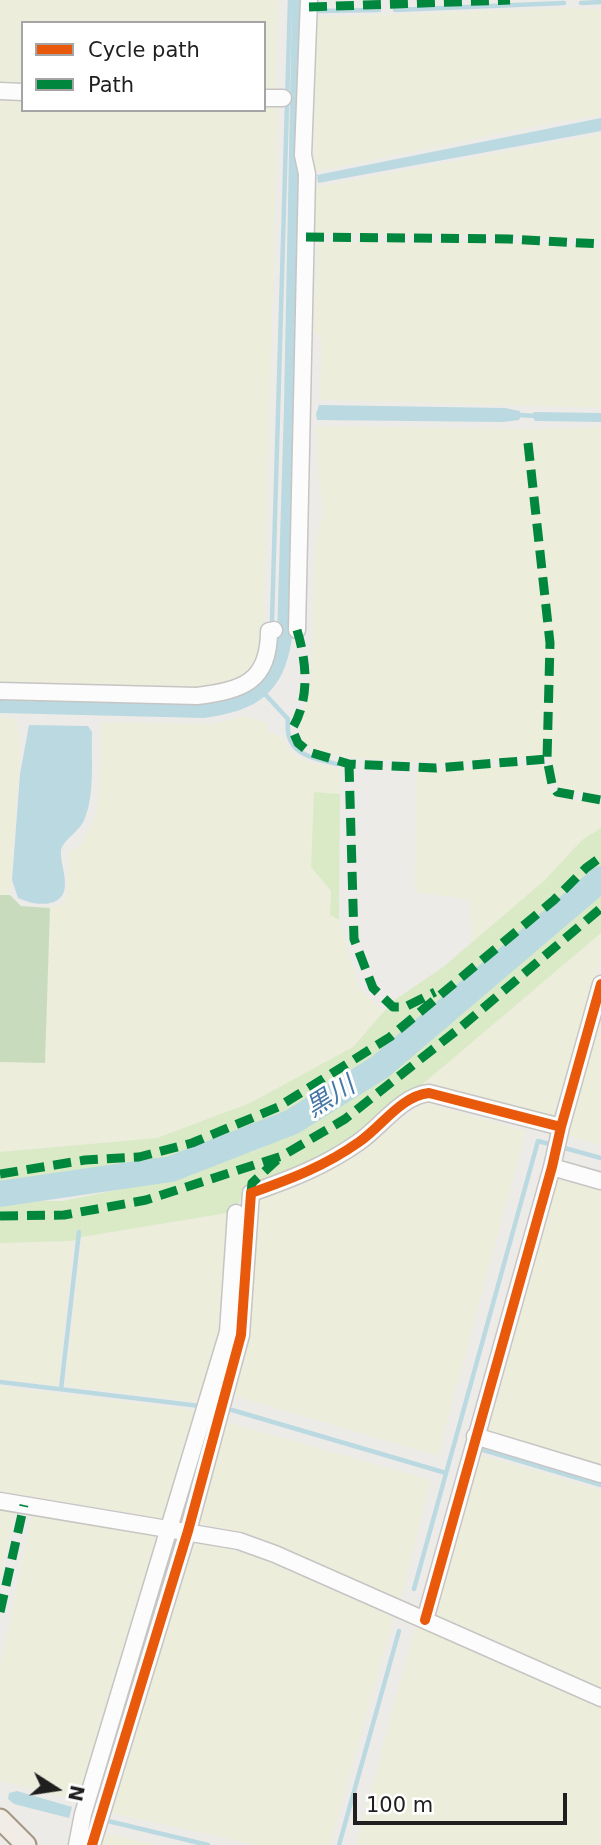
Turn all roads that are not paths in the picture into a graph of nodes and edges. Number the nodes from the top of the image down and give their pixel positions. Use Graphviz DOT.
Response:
graph roads {
  1 [pos="309,0"];
  2 [pos="0,91"];
  3 [pos="21,92"];
  4 [pos="266,97"];
  5 [pos="283,98"];
  6 [pos="274,630"];
  7 [pos="297,630"];
  8 [pos="0,691"];
  9 [pos="601,984"];
  10 [pos="558,1139"];
  11 [pos="552,1167"];
  12 [pos="601,1181"];
  13 [pos="236,1213"];
  14 [pos="475,1436"];
  15 [pos="601,1474"];
  16 [pos="0,1501"];
  17 [pos="170,1528"];
  18 [pos="188,1531"];
  19 [pos="414,1615"];
  20 [pos="601,1698"];
  21 [pos="0,1819"];
  22 [pos="26,1845"];
  23 [pos="76,1845"];
  24 [pos="92,1845"];
  1 -- 7 [label="street"];
  2 -- 3 [label="street"];
  4 -- 5 [label="street"];
  6 -- 8 [label="street"];
  9 -- 10 [label="street"];
  10 -- 11 [label="street"];
  10 -- 18 [label="street"];
  11 -- 12 [label="street"];
  11 -- 14 [label="street"];
  13 -- 17 [label="street"];
  14 -- 15 [label="street"];
  14 -- 19 [label="street"];
  16 -- 17 [label="street"];
  17 -- 18 [label="street"];
  17 -- 23 [label="street"];
  18 -- 19 [label="street"];
  18 -- 24 [label="street"];
  19 -- 20 [label="street"];
  21 -- 22 [label="main road"];
}
